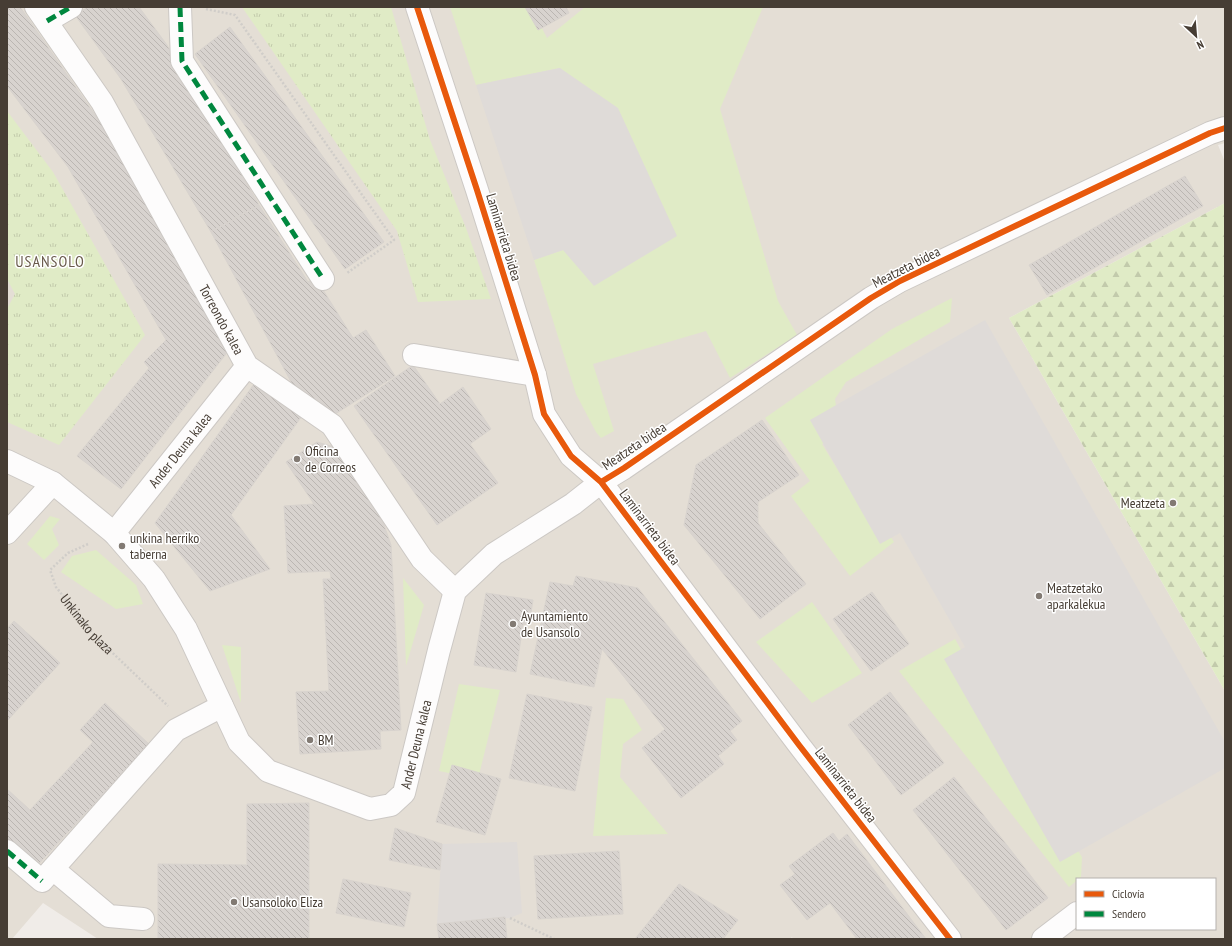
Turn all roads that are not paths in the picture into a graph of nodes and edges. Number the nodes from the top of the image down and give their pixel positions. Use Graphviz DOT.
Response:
graph roads {
  1 [pos="71,7"];
  2 [pos="180,7"];
  3 [pos="417,7"];
  4 [pos="41,14"];
  5 [pos="1225,128"];
  6 [pos="323,279"];
  7 [pos="414,355"];
  8 [pos="247,366"];
  9 [pos="534,375"];
  10 [pos="7,461"];
  11 [pos="601,482"];
  12 [pos="53,483"];
  13 [pos="7,533"];
  14 [pos="114,533"];
  15 [pos="455,591"];
  16 [pos="222,706"];
  17 [pos="7,851"];
  18 [pos="48,875"];
  19 [pos="1076,914"];
  20 [pos="143,919"];
  21 [pos="950,939"];
  22 [pos="1043,939"];
  1 -- 4 [label="street"];
  2 -- 6 [label="street"];
  3 -- 9 [label="street, Laminarrieta bidea"];
  4 -- 8 [label="street, Torreondo kalea"];
  5 -- 11 [label="street, Meatzeta bidea"];
  7 -- 9 [label="street"];
  8 -- 14 [label="street, Ander Deuna kalea"];
  8 -- 15 [label="street, Torreondo kalea"];
  9 -- 11 [label="street, Laminarrieta bidea"];
  10 -- 12 [label="street, Ander Deuna kalea"];
  11 -- 15 [label="street"];
  11 -- 21 [label="street, Laminarrieta bidea"];
  12 -- 13 [label="street"];
  12 -- 14 [label="street, Ander Deuna kalea"];
  14 -- 16 [label="street, Ander Deuna kalea"];
  15 -- 16 [label="street, Ander Deuna kalea"];
  16 -- 18 [label="street"];
  17 -- 18 [label="street"];
  18 -- 20 [label="street"];
  19 -- 22 [label="street"];
}
